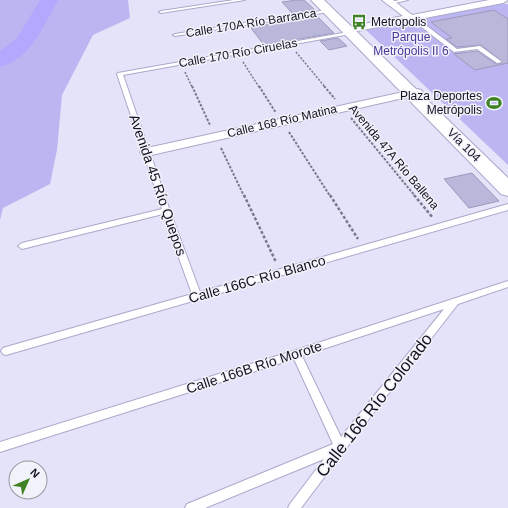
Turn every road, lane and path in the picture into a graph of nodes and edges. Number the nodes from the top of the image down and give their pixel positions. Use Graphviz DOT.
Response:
graph roads {
  1 [pos="243,0"];
  2 [pos="406,0"];
  3 [pos="503,0"];
  4 [pos="389,1"];
  5 [pos="473,2"];
  6 [pos="322,4"];
  7 [pos="161,12"];
  8 [pos="412,18"];
  9 [pos="351,31"];
  10 [pos="175,35"];
  11 [pos="290,44"];
  12 [pos="237,53"];
  13 [pos="499,62"];
  14 [pos="180,63"];
  15 [pos="120,74"];
  16 [pos="414,93"];
  17 [pos="342,108"];
  18 [pos="282,121"];
  19 [pos="216,136"];
  20 [pos="147,152"];
  21 [pos="508,181"];
  22 [pos="508,189"];
  23 [pos="508,207"];
  24 [pos="166,211"];
  25 [pos="440,226"];
  26 [pos="22,246"];
  27 [pos="363,248"];
  28 [pos="281,272"];
  29 [pos="508,284"];
  30 [pos="198,296"];
  31 [pos="454,303"];
  32 [pos="6,350"];
  33 [pos="296,354"];
  34 [pos="0,447"];
  35 [pos="340,447"];
  36 [pos="191,508"];
  37 [pos="294,508"];
  1 -- 7 [label="lane"];
  2 -- 4 [label="lane"];
  3 -- 5 [label="street"];
  4 -- 8 [label="street"];
  5 -- 8 [label="street"];
  6 -- 9 [label="main road, Vía 104"];
  6 -- 10 [label="lane, Calle 170A Río Barranca"];
  8 -- 9 [label="street"];
  8 -- 13 [label="lane"];
  9 -- 11 [label="lane, Calle 170 Río Ciruelas"];
  9 -- 16 [label="main road, Vía 104"];
  11 -- 12 [label="lane, Calle 170 Río Ciruelas"];
  11 -- 17 [label="path, Avenida 47A Río Ballena"];
  12 -- 14 [label="lane, Calle 170 Río Ciruelas"];
  12 -- 18 [label="path"];
  14 -- 15 [label="lane, Calle 170 Río Ciruelas"];
  14 -- 19 [label="path"];
  15 -- 20 [label="lane, Avenida 45 Río Quepos"];
  16 -- 17 [label="street, Calle 168 Río Matina"];
  16 -- 21 [label="main road, Vía 104"];
  16 -- 22 [label="main road, Vía 104"];
  17 -- 18 [label="street, Calle 168 Río Matina"];
  17 -- 25 [label="path, Avenida 47A Río Ballena"];
  18 -- 19 [label="street, Calle 168 Río Matina"];
  18 -- 27 [label="path"];
  19 -- 20 [label="street, Calle 168 Río Matina"];
  19 -- 28 [label="path"];
  20 -- 24 [label="lane, Avenida 45 Río Quepos"];
  23 -- 25 [label="lane, Calle 166C Río Blanco"];
  24 -- 26 [label="lane"];
  24 -- 30 [label="lane, Avenida 45 Río Quepos"];
  25 -- 27 [label="lane, Calle 166C Río Blanco"];
  27 -- 28 [label="lane, Calle 166C Río Blanco"];
  28 -- 30 [label="lane, Calle 166C Río Blanco"];
  29 -- 31 [label="lane, Calle 166B Río Morote"];
  30 -- 32 [label="lane, Calle 166C Río Blanco"];
  31 -- 33 [label="lane, Calle 166B Río Morote"];
  31 -- 35 [label="lane, Calle 166 Río Colorado"];
  33 -- 34 [label="lane, Calle 166B Río Morote"];
  33 -- 35 [label="lane"];
  35 -- 36 [label="lane"];
  35 -- 37 [label="lane, Calle 166 Río Colorado"];
}
